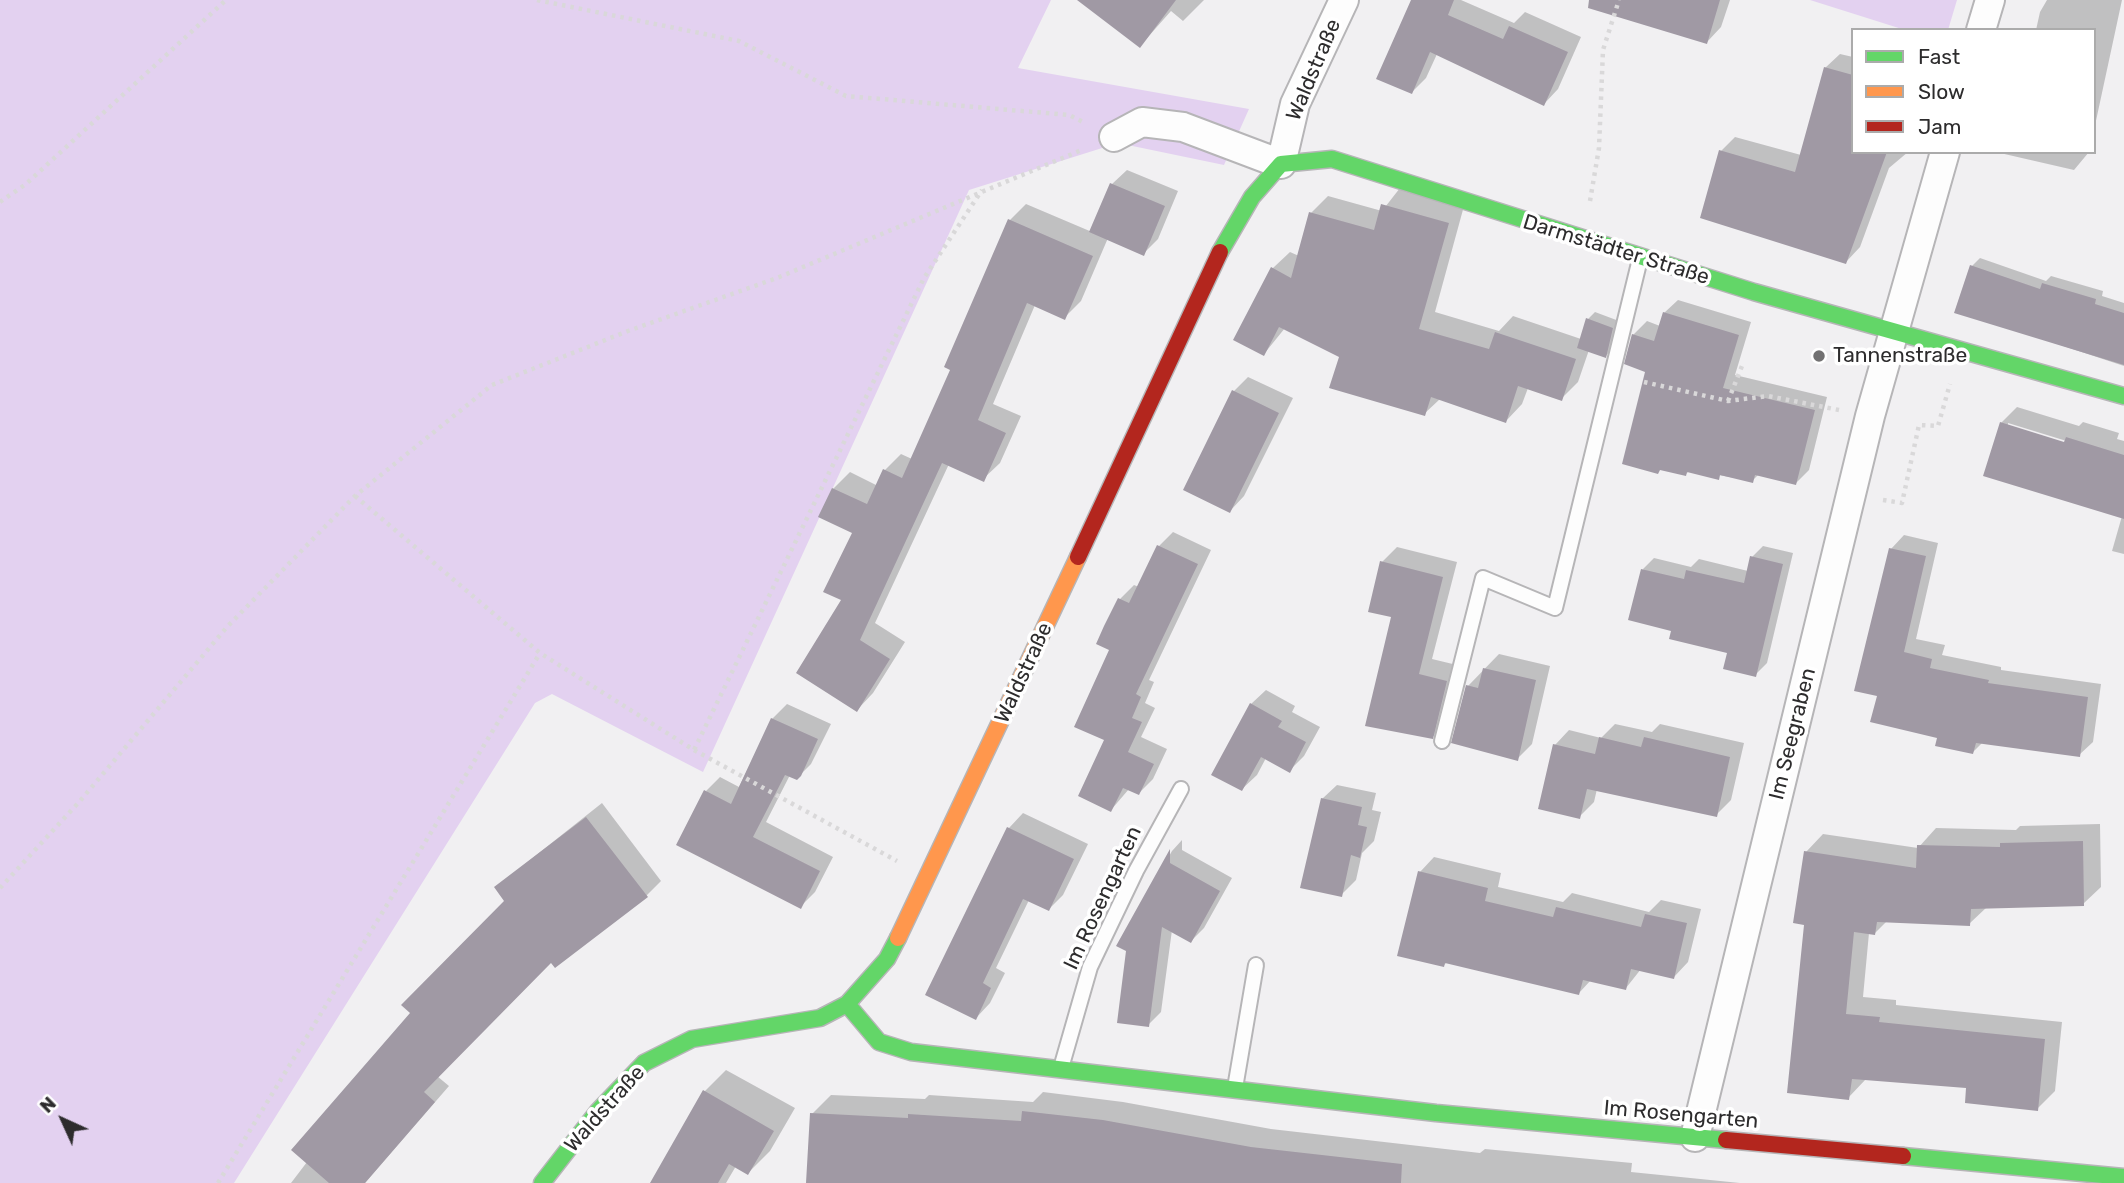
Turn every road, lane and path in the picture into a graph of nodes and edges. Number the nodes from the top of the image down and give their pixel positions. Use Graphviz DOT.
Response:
graph roads {
  1 [pos="226,0"];
  2 [pos="537,0"];
  3 [pos="1344,0"];
  4 [pos="1619,0"];
  5 [pos="1990,0"];
  6 [pos="1983,28"];
  7 [pos="1114,137"];
  8 [pos="1944,154"];
  9 [pos="1281,164"];
  10 [pos="982,189"];
  11 [pos="0,202"];
  12 [pos="1584,240"];
  13 [pos="1640,257"];
  14 [pos="1891,331"];
  15 [pos="1960,351"];
  16 [pos="1742,366"];
  17 [pos="1644,382"];
  18 [pos="2124,396"];
  19 [pos="1728,401"];
  20 [pos="1870,416"];
  21 [pos="1851,495"];
  22 [pos="355,496"];
  23 [pos="540,653"];
  24 [pos="1443,741"];
  25 [pos="694,750"];
  26 [pos="1181,789"];
  27 [pos="929,878"];
  28 [pos="0,888"];
  29 [pos="1256,965"];
  30 [pos="847,1004"];
  31 [pos="1060,1069"];
  32 [pos="1234,1090"];
  33 [pos="1695,1137"];
  34 [pos="1921,1171"];
  35 [pos="2124,1177"];
  36 [pos="218,1183"];
  37 [pos="542,1183"];
  1 -- 11 [label="path"];
  2 -- 7 [label="path"];
  3 -- 9 [label="street, Waldstraße"];
  4 -- 12 [label="path"];
  5 -- 6 [label="street"];
  7 -- 9 [label="street, Darmstädter Straße"];
  7 -- 10 [label="path"];
  8 -- 14 [label="street"];
  9 -- 12 [label="street, Darmstädter Straße"];
  9 -- 27 [label="street, Waldstraße"];
  10 -- 22 [label="path"];
  10 -- 25 [label="path"];
  12 -- 13 [label="street, Darmstädter Straße"];
  13 -- 14 [label="street, Darmstädter Straße"];
  13 -- 24 [label="lane"];
  14 -- 15 [label="street, Darmstädter Straße"];
  14 -- 20 [label="street, Im Seegraben"];
  15 -- 18 [label="street, Darmstädter Straße"];
  15 -- 21 [label="path"];
  16 -- 19 [label="path"];
  17 -- 19 [label="path"];
  19 -- 20 [label="path"];
  20 -- 21 [label="street, Im Seegraben"];
  21 -- 33 [label="street, Im Seegraben"];
  22 -- 23 [label="path"];
  22 -- 28 [label="path"];
  23 -- 25 [label="path"];
  23 -- 36 [label="path"];
  25 -- 27 [label="path"];
  26 -- 31 [label="lane, Im Rosengarten"];
  27 -- 30 [label="street, Waldstraße"];
  29 -- 32 [label="lane"];
  30 -- 31 [label="street, Im Rosengarten"];
  30 -- 37 [label="street, Waldstraße"];
  31 -- 32 [label="street, Im Rosengarten"];
  32 -- 33 [label="street, Im Rosengarten"];
  33 -- 34 [label="street, Im Rosengarten"];
  34 -- 35 [label="street, Im Rosengarten"];
}
